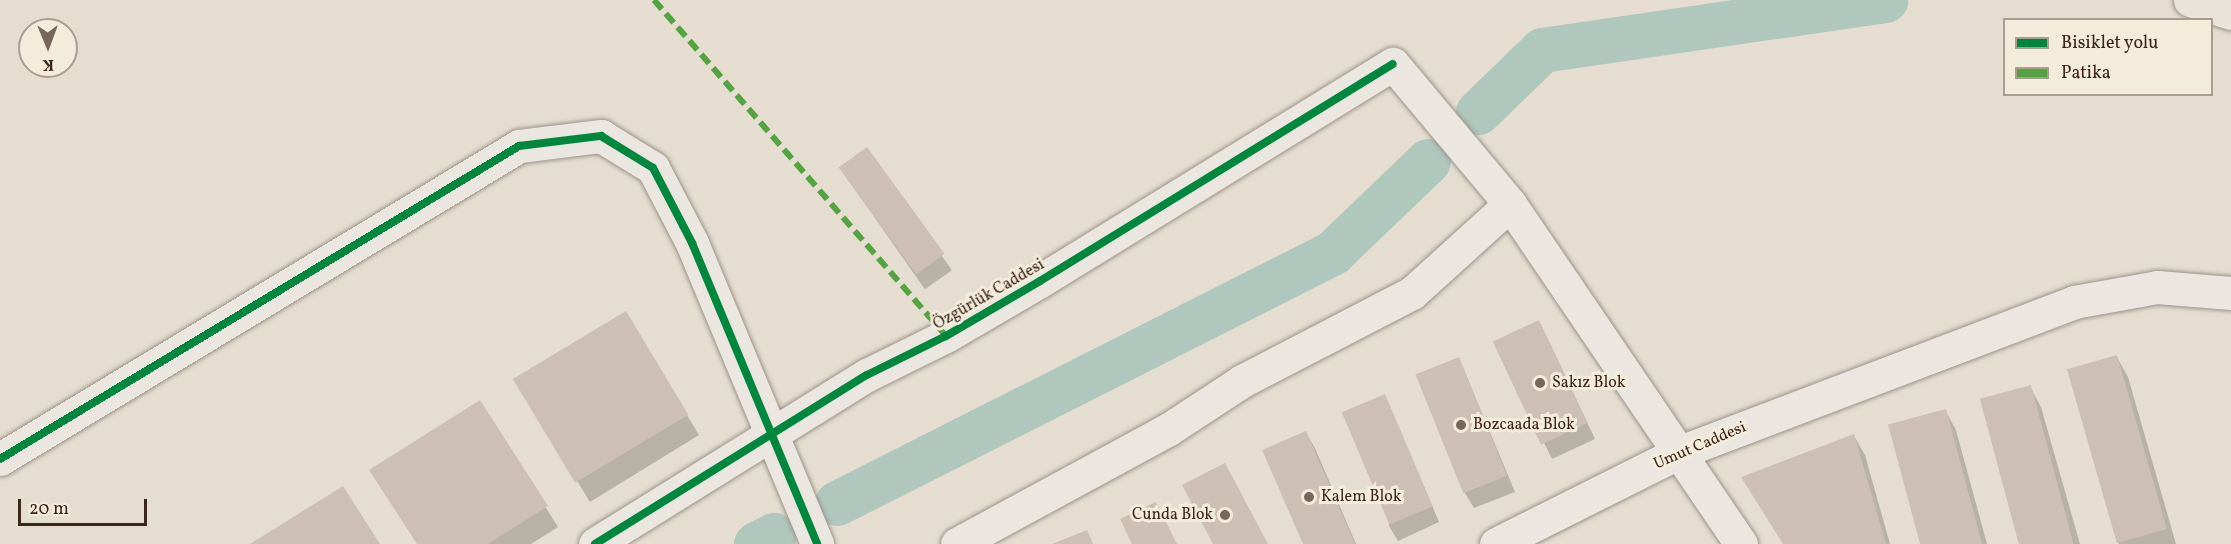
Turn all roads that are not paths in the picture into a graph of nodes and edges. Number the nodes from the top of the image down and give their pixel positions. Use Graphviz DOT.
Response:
graph roads {
  1 [pos="2190,0"];
  2 [pos="2231,13"];
  3 [pos="1510,204"];
  4 [pos="2231,293"];
  5 [pos="771,437"];
  6 [pos="1680,453"];
  7 [pos="0,459"];
  8 [pos="595,544"];
  9 [pos="817,544"];
  10 [pos="957,544"];
  11 [pos="1496,544"];
  12 [pos="1741,544"];
  1 -- 2 [label="highway"];
  3 -- 5 [label="street, Özgürlük Caddesi"];
  3 -- 6 [label="street"];
  3 -- 10 [label="street"];
  4 -- 6 [label="street, Umut Caddesi"];
  5 -- 7 [label="street"];
  5 -- 8 [label="street, Özgürlük Caddesi"];
  5 -- 9 [label="street"];
  6 -- 11 [label="street, Umut Caddesi"];
  6 -- 12 [label="street"];
}
